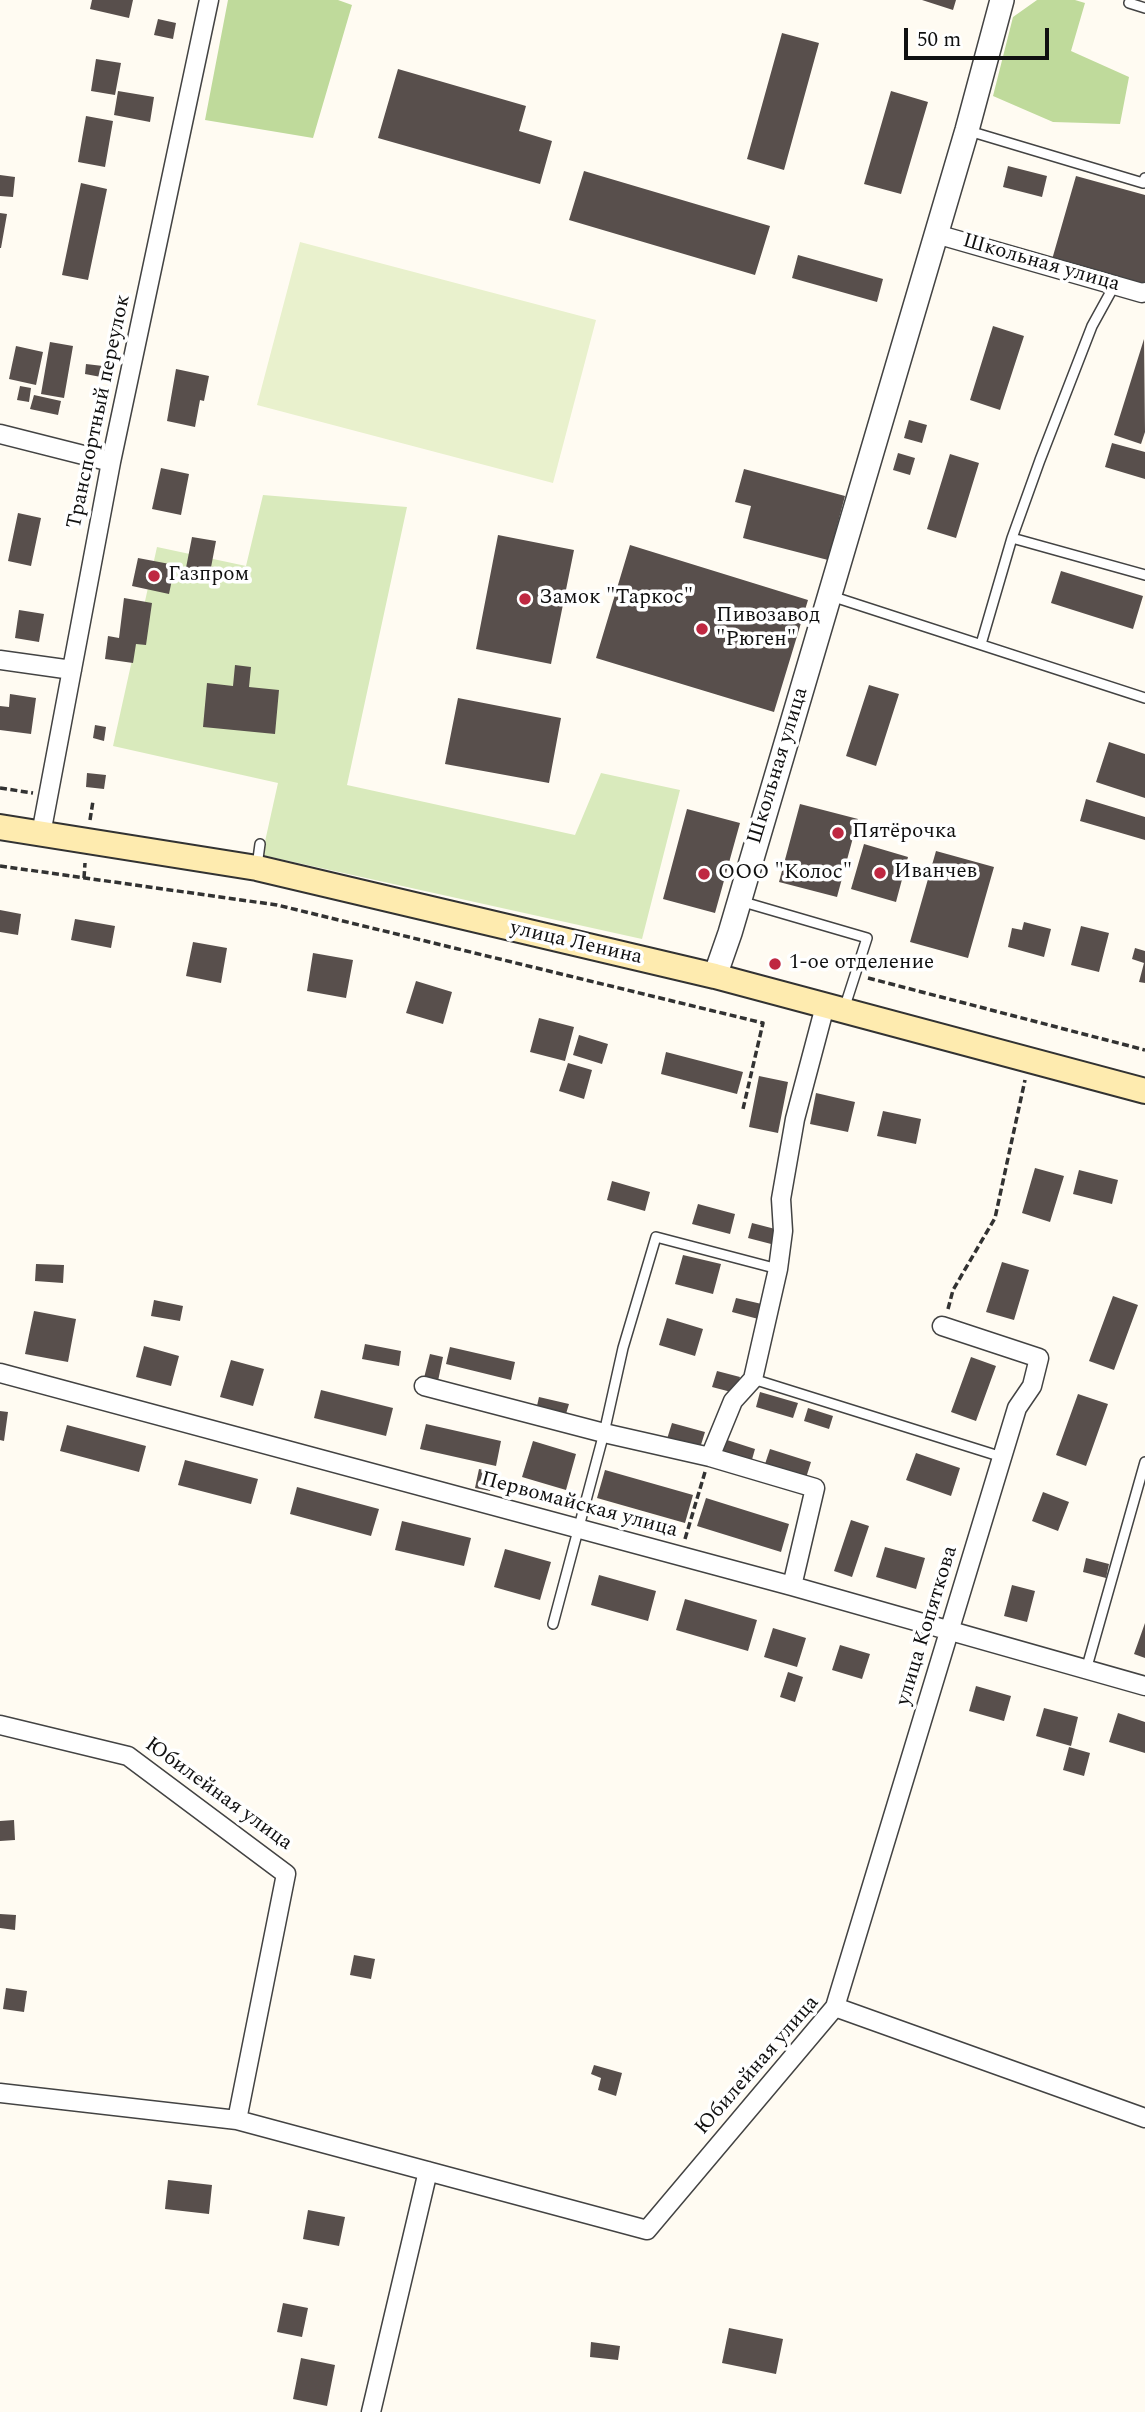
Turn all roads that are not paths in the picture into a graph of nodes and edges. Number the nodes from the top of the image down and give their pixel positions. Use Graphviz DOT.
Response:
graph roads {
  1 [pos="209,0"];
  2 [pos="1002,0"];
  3 [pos="1129,3"];
  4 [pos="1145,8"];
  5 [pos="967,130"];
  6 [pos="1145,178"];
  7 [pos="936,234"];
  8 [pos="1114,286"];
  9 [pos="1145,292"];
  10 [pos="0,434"];
  11 [pos="111,462"];
  12 [pos="1012,538"];
  13 [pos="1145,575"];
  14 [pos="830,595"];
  15 [pos="981,644"];
  16 [pos="0,660"];
  17 [pos="72,670"];
  18 [pos="1145,698"];
  19 [pos="0,827"];
  20 [pos="41,834"];
  21 [pos="739,901"];
  22 [pos="715,976"];
  23 [pos="834,1008"];
  24 [pos="1145,1091"];
  25 [pos="778,1269"];
  26 [pos="942,1326"];
  27 [pos="0,1373"];
  28 [pos="753,1379"];
  29 [pos="424,1386"];
  30 [pos="604,1433"];
  31 [pos="710,1457"];
  32 [pos="1002,1457"];
  33 [pos="1145,1462"];
  34 [pos="579,1530"];
  35 [pos="792,1586"];
  36 [pos="553,1625"];
  37 [pos="951,1630"];
  38 [pos="1086,1670"];
  39 [pos="1145,1686"];
  40 [pos="0,1725"];
  41 [pos="835,2007"];
  42 [pos="0,2094"];
  43 [pos="1145,2118"];
  44 [pos="237,2120"];
  45 [pos="428,2171"];
  46 [pos="371,2412"];
  1 -- 11 [label="street, Транспортный переулок"];
  2 -- 5 [label="street, Школьная улица"];
  3 -- 4 [label="lane"];
  5 -- 6 [label="lane"];
  5 -- 7 [label="street, Школьная улица"];
  7 -- 8 [label="street, Школьная улица"];
  7 -- 14 [label="street, Школьная улица"];
  8 -- 9 [label="street, Школьная улица"];
  8 -- 12 [label="lane"];
  10 -- 11 [label="street"];
  11 -- 17 [label="street, Транспортный переулок"];
  12 -- 13 [label="lane"];
  12 -- 15 [label="lane"];
  14 -- 15 [label="lane"];
  14 -- 21 [label="street, Школьная улица"];
  15 -- 18 [label="lane"];
  16 -- 17 [label="street"];
  17 -- 20 [label="street, Транспортный переулок"];
  19 -- 20 [label="main road, улица Ленина"];
  20 -- 22 [label="main road, улица Ленина"];
  21 -- 22 [label="street, Школьная улица"];
  21 -- 23 [label="lane"];
  22 -- 23 [label="main road, улица Ленина"];
  23 -- 24 [label="main road, улица Ленина"];
  23 -- 25 [label="street"];
  25 -- 28 [label="street"];
  25 -- 30 [label="lane"];
  26 -- 32 [label="street, улица Копяткова"];
  27 -- 34 [label="street, Первомайская улица"];
  28 -- 31 [label="street"];
  28 -- 32 [label="lane"];
  29 -- 30 [label="street"];
  30 -- 31 [label="street"];
  30 -- 34 [label="lane"];
  31 -- 35 [label="street"];
  32 -- 37 [label="street, улица Копяткова"];
  33 -- 38 [label="lane"];
  34 -- 35 [label="street, Первомайская улица"];
  34 -- 36 [label="lane"];
  35 -- 37 [label="street, Первомайская улица"];
  37 -- 38 [label="street, Первомайская улица"];
  37 -- 41 [label="street, улица Копяткова"];
  38 -- 39 [label="street, Первомайская улица"];
  40 -- 44 [label="street, Юбилейная улица"];
  41 -- 43 [label="street, Юбилейная улица"];
  41 -- 45 [label="street, Юбилейная улица"];
  42 -- 44 [label="street, Юбилейная улица"];
  44 -- 45 [label="street, Юбилейная улица"];
  45 -- 46 [label="street"];
}
